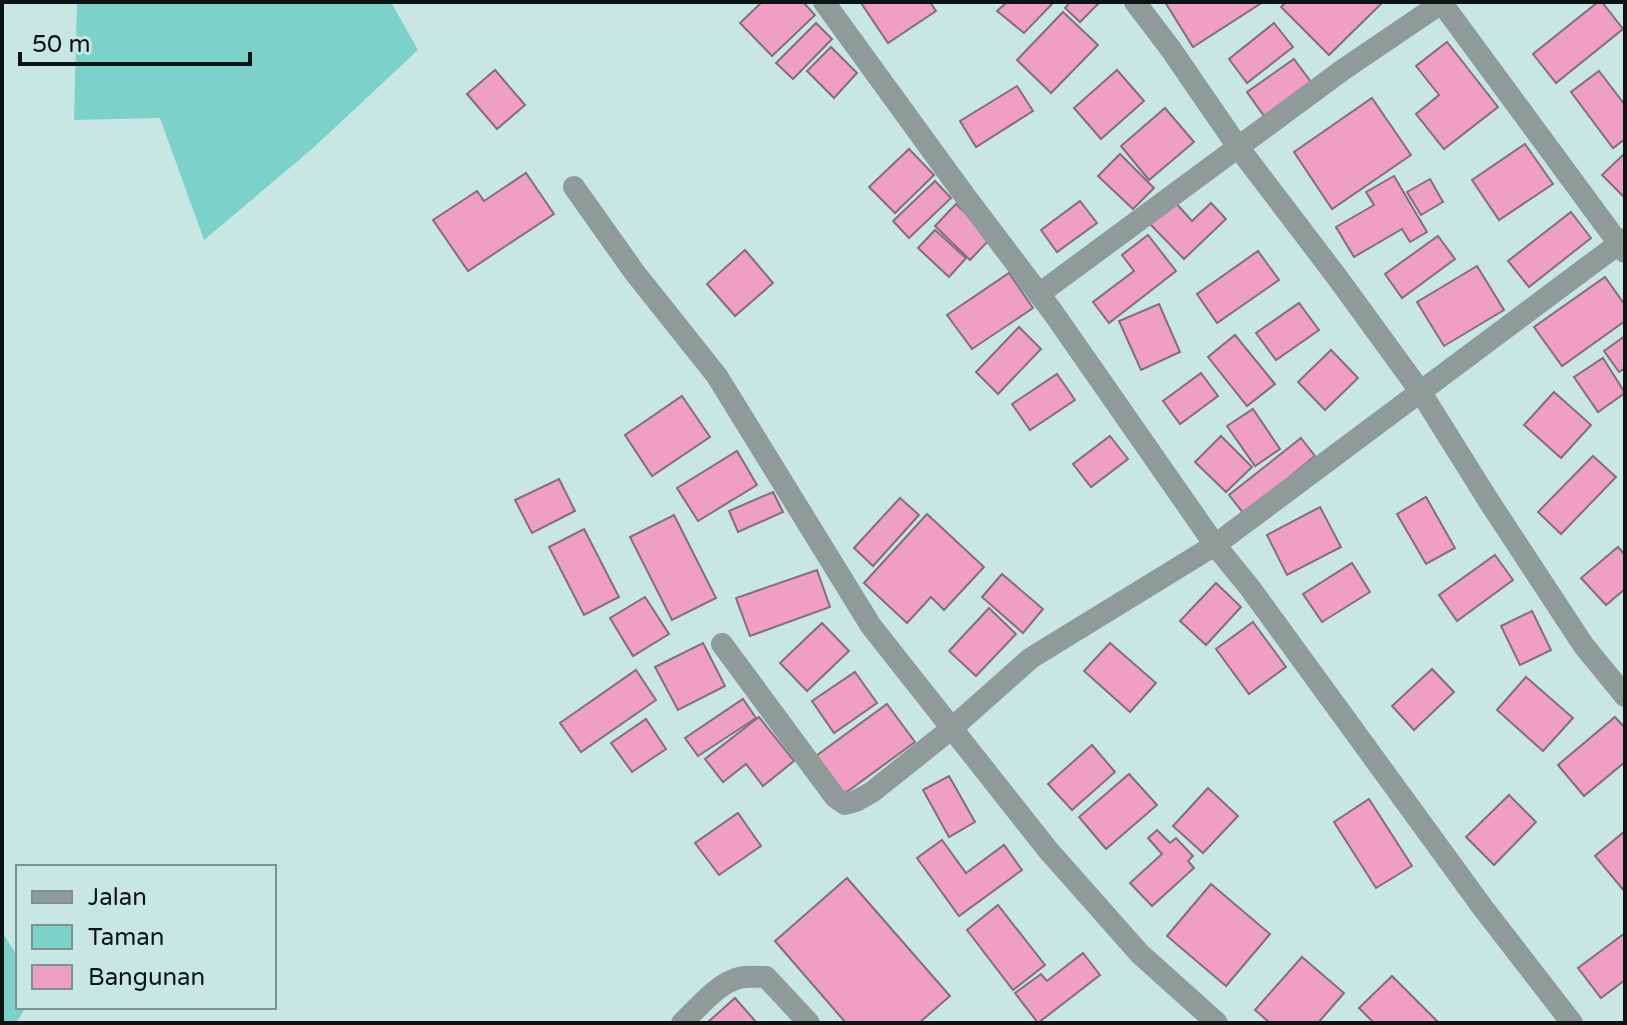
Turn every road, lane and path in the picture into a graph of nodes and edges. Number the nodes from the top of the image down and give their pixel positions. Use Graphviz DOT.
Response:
graph roads {
  1 [pos="824,2"];
  2 [pos="1135,2"];
  3 [pos="1442,2"];
  4 [pos="1238,147"];
  5 [pos="574,187"];
  6 [pos="1623,245"];
  7 [pos="1039,294"];
  8 [pos="1420,391"];
  9 [pos="1215,545"];
  10 [pos="722,644"];
  11 [pos="1625,696"];
  12 [pos="951,729"];
  13 [pos="682,1023"];
  14 [pos="809,1023"];
  15 [pos="1217,1023"];
  16 [pos="1572,1023"];
  1 -- 7 [label="street"];
  2 -- 4 [label="street"];
  3 -- 4 [label="street"];
  3 -- 6 [label="street"];
  4 -- 7 [label="street"];
  4 -- 8 [label="street"];
  5 -- 12 [label="street"];
  6 -- 8 [label="street"];
  7 -- 9 [label="street"];
  8 -- 9 [label="street"];
  8 -- 11 [label="street"];
  9 -- 12 [label="street"];
  9 -- 16 [label="street"];
  10 -- 12 [label="street"];
  12 -- 15 [label="street"];
  13 -- 14 [label="street"];
}
